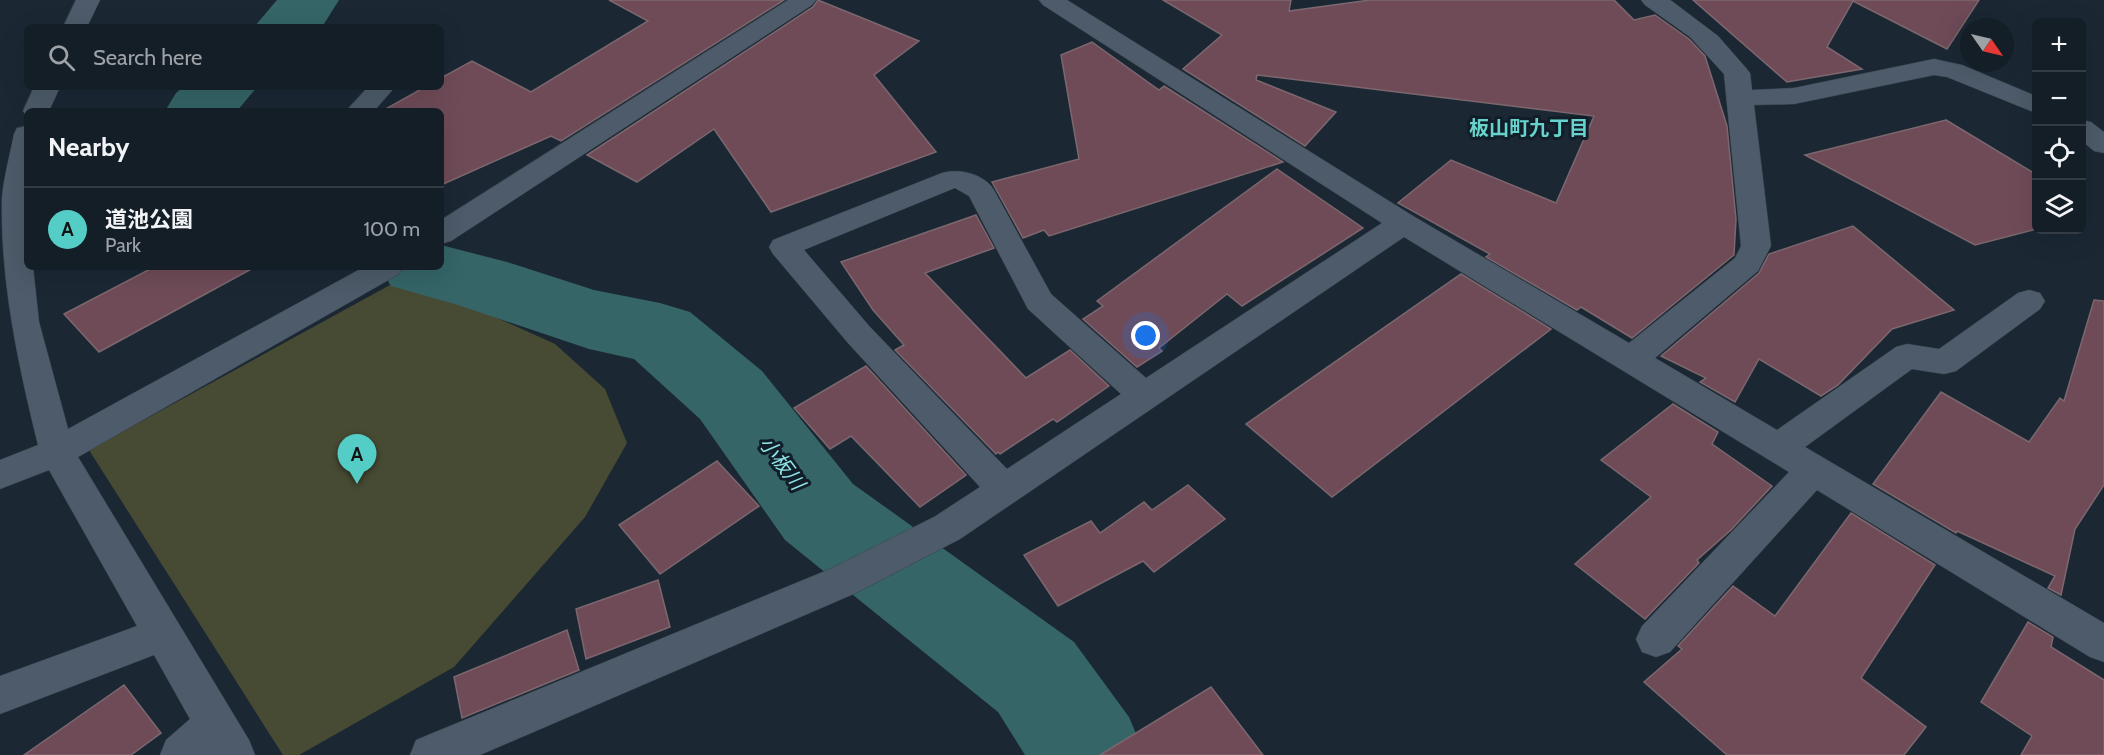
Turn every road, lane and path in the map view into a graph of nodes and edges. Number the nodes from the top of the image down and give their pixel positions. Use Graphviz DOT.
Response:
graph roads {
  1 [pos="88,0"];
  2 [pos="804,0"];
  3 [pos="1051,0"];
  4 [pos="1653,0"];
  5 [pos="76,24"];
  6 [pos="46,90"];
  7 [pos="379,90"];
  8 [pos="1740,98"];
  9 [pos="2032,103"];
  10 [pos="37,108"];
  11 [pos="362,108"];
  12 [pos="2086,131"];
  13 [pos="2104,145"];
  14 [pos="24,151"];
  15 [pos="1403,223"];
  16 [pos="444,232"];
  17 [pos="374,275"];
  18 [pos="2029,301"];
  19 [pos="1631,360"];
  20 [pos="1145,396"];
  21 [pos="1778,448"];
  22 [pos="57,452"];
  23 [pos="1814,469"];
  24 [pos="0,475"];
  25 [pos="1005,490"];
  26 [pos="163,634"];
  27 [pos="1656,639"];
  28 [pos="2104,644"];
  29 [pos="0,695"];
  30 [pos="224,739"];
  31 [pos="181,755"];
  32 [pos="431,755"];
  1 -- 5 [label="street"];
  2 -- 16 [label="street"];
  3 -- 15 [label="street"];
  4 -- 8 [label="street"];
  6 -- 10 [label="street"];
  7 -- 11 [label="street"];
  8 -- 9 [label="street"];
  8 -- 19 [label="street"];
  12 -- 13 [label="street"];
  14 -- 22 [label="street"];
  15 -- 19 [label="street"];
  15 -- 20 [label="street"];
  17 -- 22 [label="street"];
  18 -- 21 [label="street"];
  19 -- 21 [label="street"];
  20 -- 25 [label="street"];
  20 -- 25 [label="street"];
  21 -- 23 [label="street"];
  22 -- 24 [label="street"];
  22 -- 26 [label="street"];
  23 -- 27 [label="street"];
  23 -- 28 [label="street"];
  25 -- 32 [label="street"];
  26 -- 29 [label="street"];
  26 -- 30 [label="street"];
  30 -- 31 [label="street"];
}
